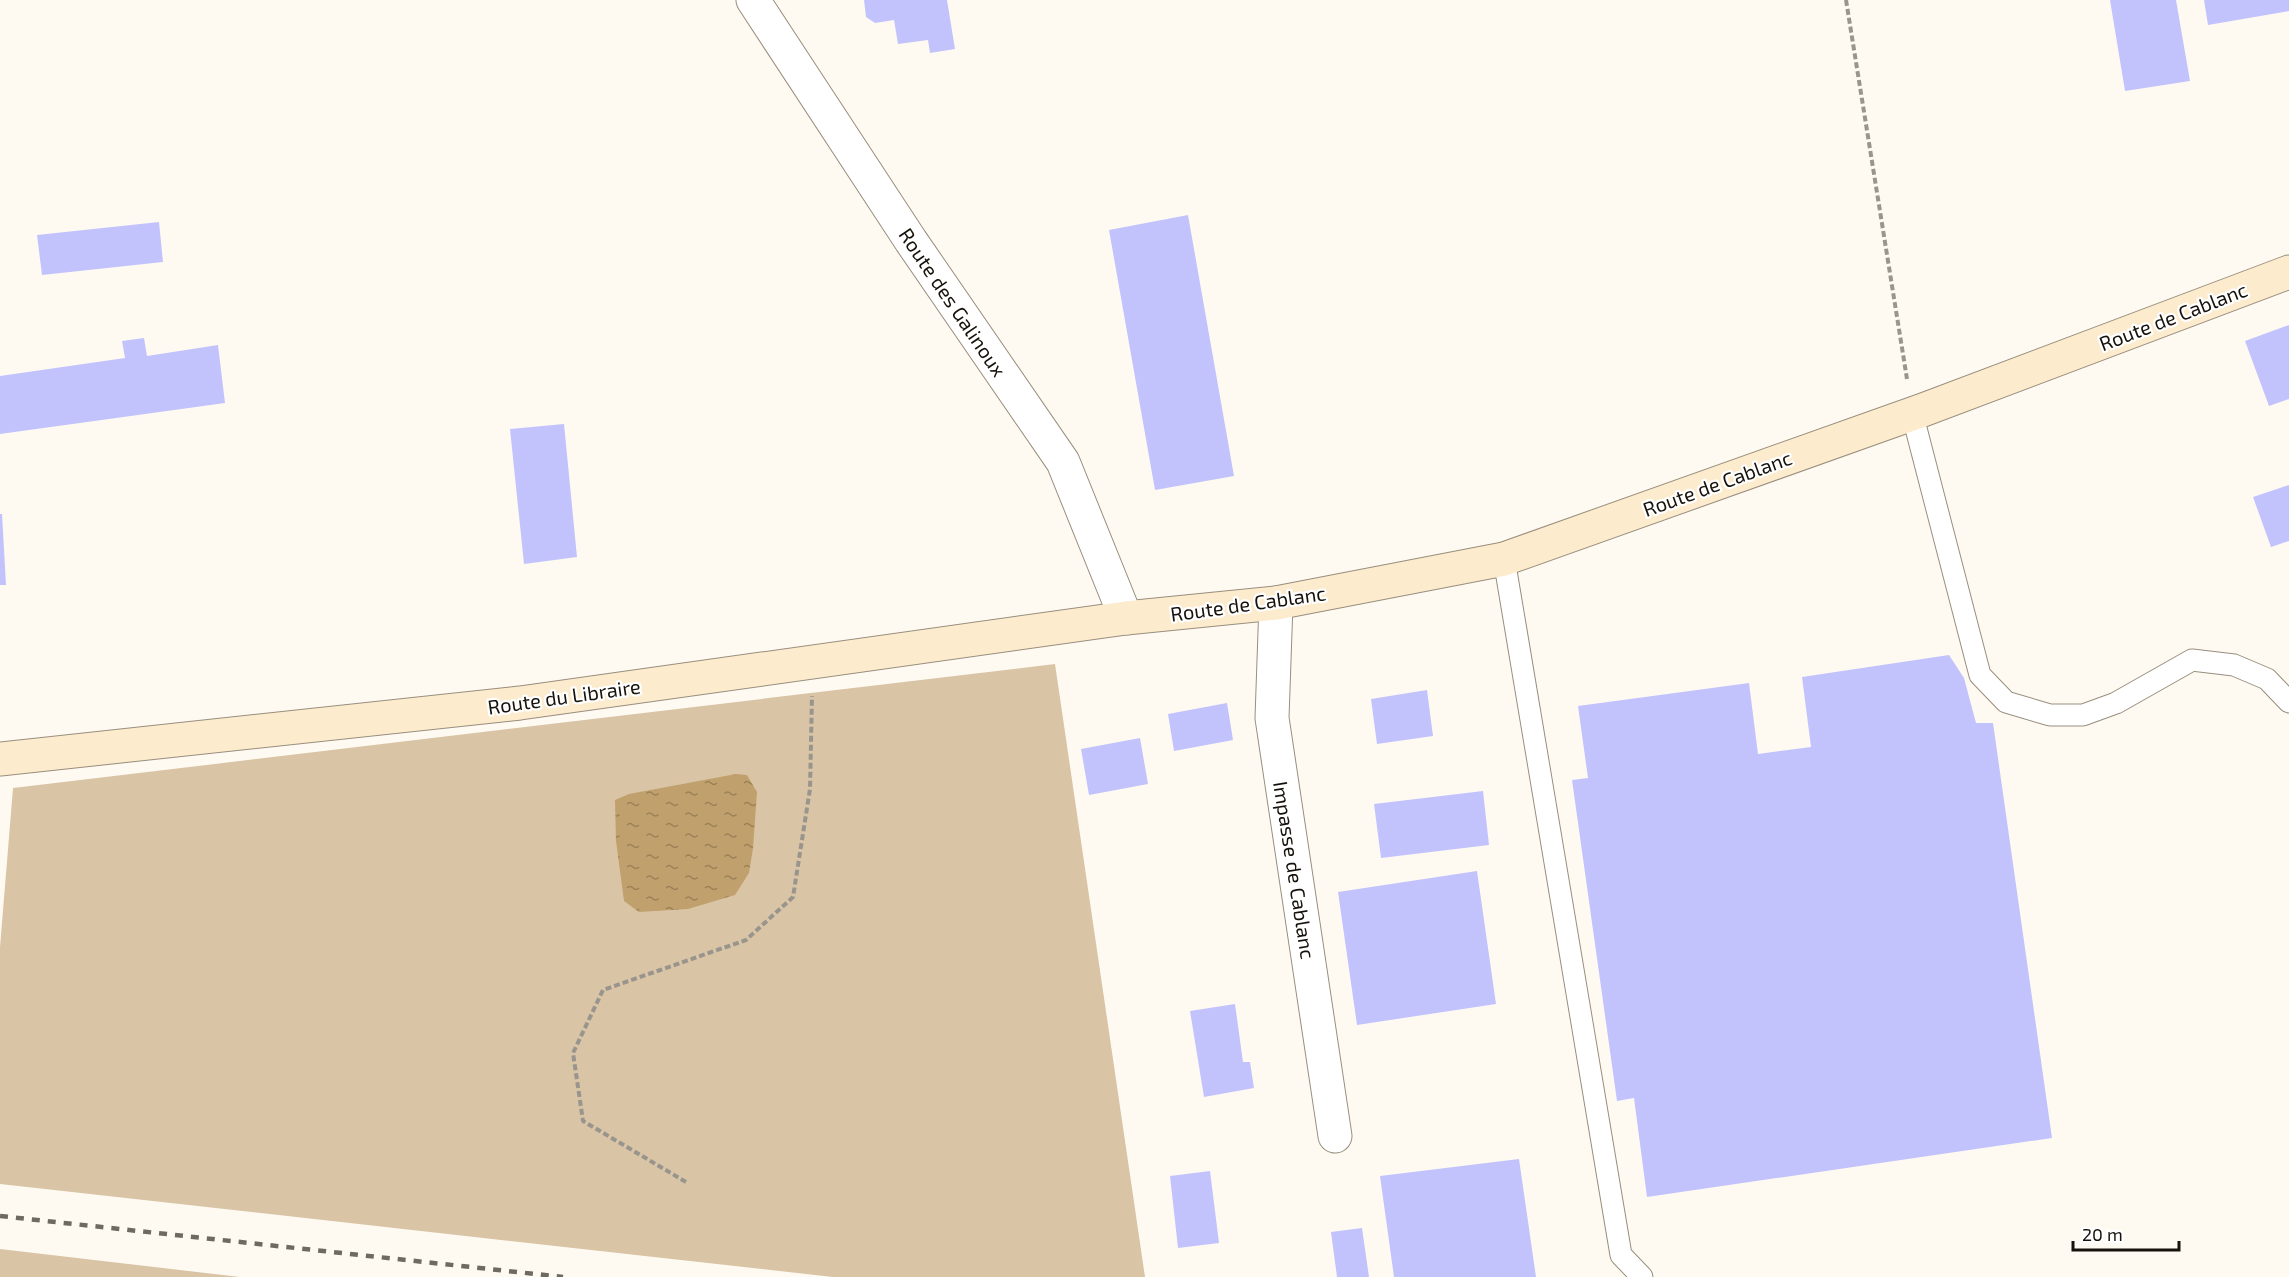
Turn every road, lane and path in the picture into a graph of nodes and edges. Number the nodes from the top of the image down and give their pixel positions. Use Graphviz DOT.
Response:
graph roads {
  1 [pos="753,0"];
  2 [pos="1846,0"];
  3 [pos="2289,272"];
  4 [pos="1912,413"];
  5 [pos="1503,559"];
  6 [pos="1276,603"];
  7 [pos="1126,618"];
  8 [pos="812,662"];
  9 [pos="2289,702"];
  10 [pos="0,759"];
  11 [pos="1335,1136"];
  12 [pos="686,1182"];
  13 [pos="1642,1277"];
  1 -- 7 [label="street, Route des Galinoux"];
  2 -- 4 [label="path"];
  3 -- 4 [label="main road, Route de Cablanc"];
  4 -- 5 [label="main road, Route de Cablanc"];
  4 -- 9 [label="lane"];
  5 -- 6 [label="main road, Route de Cablanc"];
  5 -- 13 [label="lane"];
  6 -- 7 [label="main road, Route de Cablanc"];
  6 -- 11 [label="street, Impasse de Cablanc"];
  7 -- 8 [label="main road, Route du Libraire"];
  8 -- 10 [label="main road, Route du Libraire"];
  8 -- 12 [label="path"];
}
